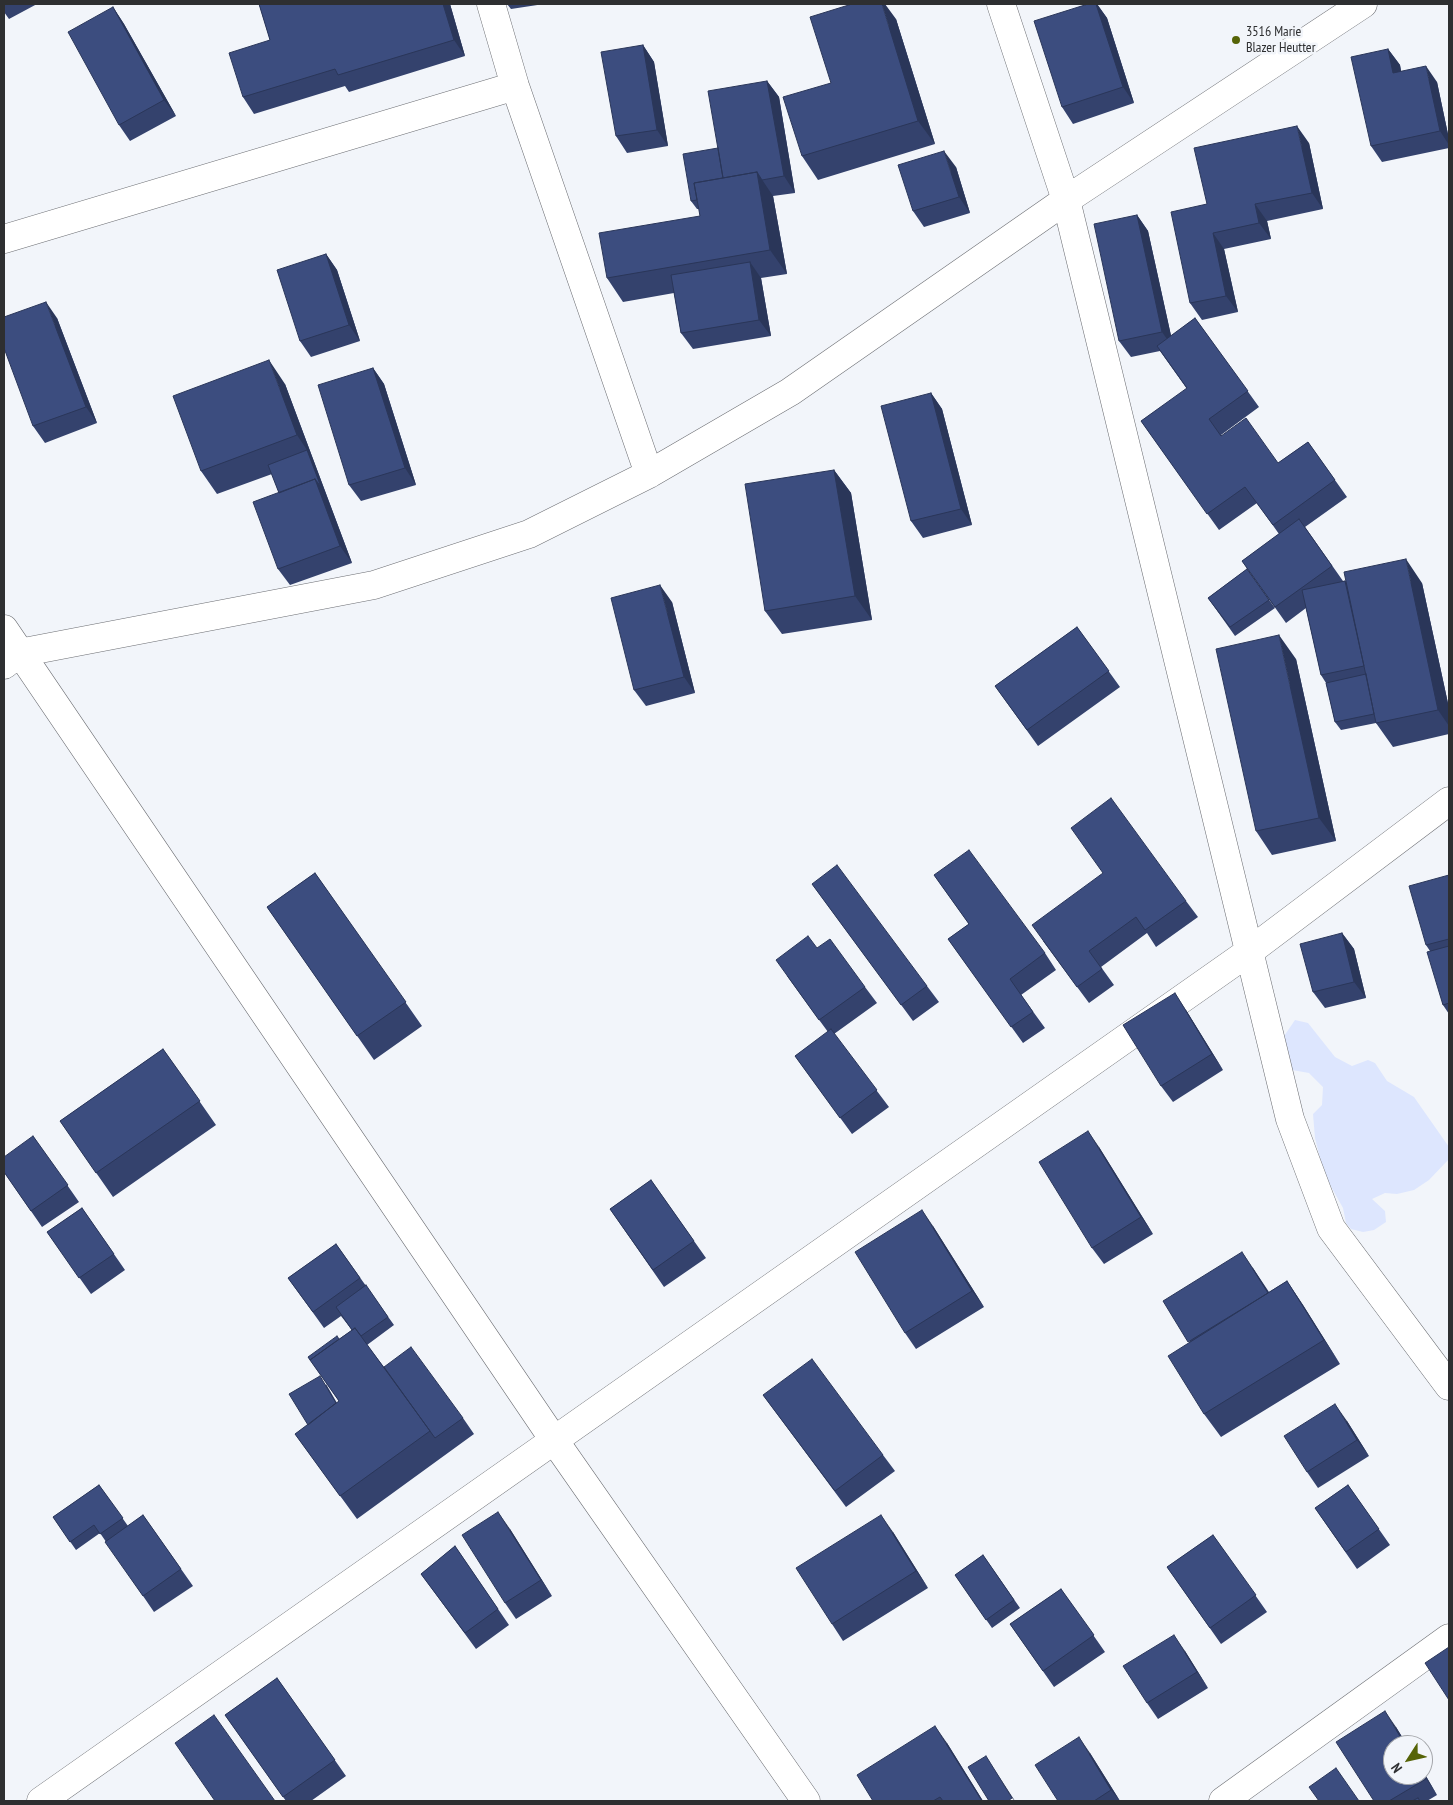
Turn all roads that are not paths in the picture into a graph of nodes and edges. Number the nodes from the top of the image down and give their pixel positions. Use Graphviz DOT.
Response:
graph roads {
  1 [pos="491,4"];
  2 [pos="1001,4"];
  3 [pos="1362,4"];
  4 [pos="515,86"];
  5 [pos="1066,200"];
  6 [pos="4,239"];
  7 [pos="649,474"];
  8 [pos="4,629"];
  9 [pos="12,659"];
  10 [pos="1449,801"];
  11 [pos="1250,950"];
  12 [pos="1449,1386"];
  13 [pos="554,1440"];
  14 [pos="1449,1638"];
  15 [pos="41,1801"];
  16 [pos="806,1801"];
  17 [pos="1223,1801"];
  1 -- 4 [label="street"];
  2 -- 5 [label="street"];
  3 -- 5 [label="street"];
  4 -- 6 [label="street"];
  4 -- 7 [label="street"];
  5 -- 7 [label="street"];
  5 -- 11 [label="street"];
  7 -- 9 [label="street"];
  8 -- 9 [label="street"];
  9 -- 13 [label="street"];
  10 -- 11 [label="street"];
  11 -- 12 [label="street"];
  11 -- 13 [label="street"];
  13 -- 15 [label="street"];
  13 -- 16 [label="street"];
  14 -- 17 [label="street"];
}
